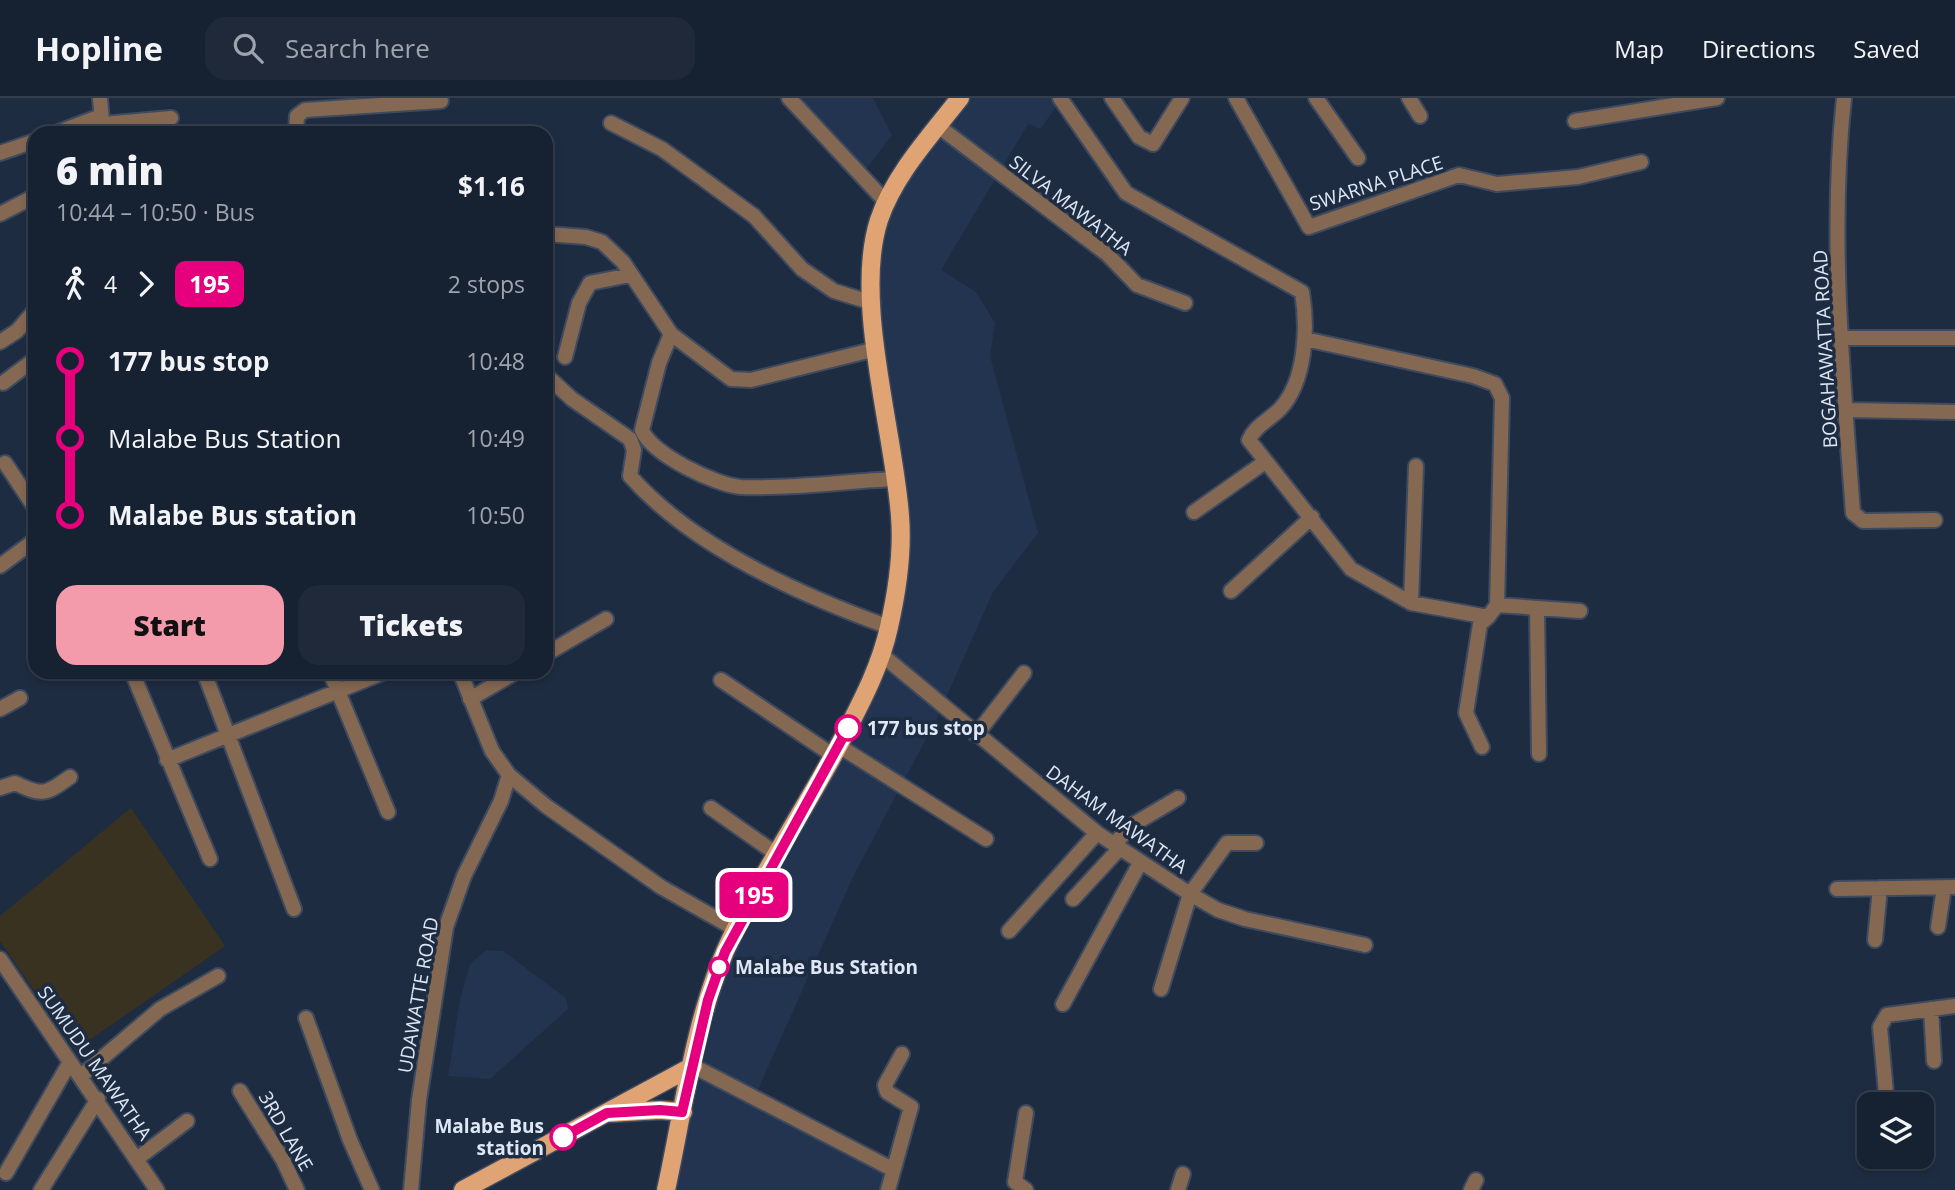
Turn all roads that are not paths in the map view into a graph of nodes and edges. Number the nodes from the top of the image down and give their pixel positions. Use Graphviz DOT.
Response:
graph roads {
  1 [pos="100,98"];
  2 [pos="789,98"];
  3 [pos="960,98"];
  4 [pos="1060,98"];
  5 [pos="1112,98"];
  6 [pos="1182,98"];
  7 [pos="1236,98"];
  8 [pos="1316,98"];
  9 [pos="1409,98"];
  10 [pos="1717,98"];
  11 [pos="1844,98"];
  12 [pos="441,101"];
  13 [pos="1420,116"];
  14 [pos="171,117"];
  15 [pos="1575,121"];
  16 [pos="611,123"];
  17 [pos="103,125"];
  18 [pos="296,126"];
  19 [pos="938,126"];
  20 [pos="28,143"];
  21 [pos="0,153"];
  22 [pos="1358,158"];
  23 [pos="1641,162"];
  24 [pos="28,200"];
  25 [pos="887,203"];
  26 [pos="0,214"];
  27 [pos="553,235"];
  28 [pos="630,275"];
  29 [pos="873,303"];
  30 [pos="1185,303"];
  31 [pos="28,318"];
  32 [pos="671,334"];
  33 [pos="1840,338"];
  34 [pos="1955,338"];
  35 [pos="1305,339"];
  36 [pos="0,342"];
  37 [pos="876,349"];
  38 [pos="565,357"];
  39 [pos="28,364"];
  40 [pos="553,381"];
  41 [pos="4,383"];
  42 [pos="1846,410"];
  43 [pos="1955,412"];
  44 [pos="1265,462"];
  45 [pos="5,463"];
  46 [pos="1416,466"];
  47 [pos="896,479"];
  48 [pos="28,498"];
  49 [pos="1194,512"];
  50 [pos="1312,517"];
  51 [pos="1935,520"];
  52 [pos="28,545"];
  53 [pos="0,566"];
  54 [pos="1231,591"];
  55 [pos="1411,603"];
  56 [pos="1537,608"];
  57 [pos="1493,611"];
  58 [pos="1580,611"];
  59 [pos="606,619"];
  60 [pos="889,627"];
  61 [pos="553,650"];
  62 [pos="882,655"];
  63 [pos="1024,673"];
  64 [pos="135,679"];
  65 [pos="207,679"];
  66 [pos="333,679"];
  67 [pos="366,679"];
  68 [pos="463,679"];
  69 [pos="504,679"];
  70 [pos="721,680"];
  71 [pos="337,690"];
  72 [pos="20,698"];
  73 [pos="470,699"];
  74 [pos="0,709"];
  75 [pos="229,734"];
  76 [pos="976,735"];
  77 [pos="1482,747"];
  78 [pos="837,750"];
  79 [pos="1539,754"];
  80 [pos="167,760"];
  81 [pos="509,775"];
  82 [pos="70,778"];
  83 [pos="0,788"];
  84 [pos="1178,798"];
  85 [pos="711,808"];
  86 [pos="388,811"];
  87 [pos="1097,833"];
  88 [pos="986,839"];
  89 [pos="1256,843"];
  90 [pos="1117,846"];
  91 [pos="778,855"];
  92 [pos="209,859"];
  93 [pos="1140,863"];
  94 [pos="1949,887"];
  95 [pos="1880,888"];
  96 [pos="1837,889"];
  97 [pos="1190,894"];
  98 [pos="1073,899"];
  99 [pos="294,909"];
  100 [pos="1938,927"];
  101 [pos="735,929"];
  102 [pos="1009,931"];
  103 [pos="1875,940"];
  104 [pos="1365,945"];
  105 [pos="0,959"];
  106 [pos="218,976"];
  107 [pos="1161,989"];
  108 [pos="1063,1004"];
  109 [pos="1955,1006"];
  110 [pos="1931,1009"];
  111 [pos="306,1018"];
  112 [pos="902,1054"];
  113 [pos="1934,1061"];
  114 [pos="70,1062"];
  115 [pos="693,1066"];
  116 [pos="81,1076"];
  117 [pos="240,1091"];
  118 [pos="1886,1092"];
  119 [pos="99,1099"];
  120 [pos="682,1112"];
  121 [pos="607,1113"];
  122 [pos="1026,1113"];
  123 [pos="187,1121"];
  124 [pos="138,1158"];
  125 [pos="892,1169"];
  126 [pos="6,1173"];
  127 [pos="1183,1174"];
  128 [pos="41,1190"];
  129 [pos="157,1190"];
  130 [pos="297,1190"];
  131 [pos="372,1190"];
  132 [pos="411,1190"];
  133 [pos="463,1190"];
  134 [pos="666,1190"];
  135 [pos="888,1190"];
  136 [pos="1026,1190"];
  137 [pos="1178,1190"];
  1 -- 17 [label="street"];
  2 -- 25 [label="street"];
  3 -- 19 [label="main road"];
  4 -- 35 [label="street"];
  5 -- 6 [label="street"];
  7 -- 23 [label="street, SWARNA PLACE"];
  8 -- 22 [label="street"];
  9 -- 13 [label="street"];
  10 -- 15 [label="street"];
  11 -- 33 [label="street, BOGAHAWATTA ROAD"];
  12 -- 18 [label="street"];
  14 -- 17 [label="street"];
  16 -- 29 [label="street"];
  19 -- 25 [label="main road"];
  19 -- 30 [label="street, SILVA MAWATHA"];
  20 -- 21 [label="street"];
  24 -- 26 [label="street"];
  25 -- 29 [label="main road"];
  27 -- 28 [label="street"];
  28 -- 32 [label="street"];
  28 -- 38 [label="street"];
  29 -- 37 [label="main road"];
  31 -- 36 [label="street"];
  32 -- 37 [label="street"];
  32 -- 47 [label="street"];
  33 -- 34 [label="street"];
  33 -- 42 [label="street, BOGAHAWATTA ROAD"];
  35 -- 44 [label="street"];
  35 -- 57 [label="street"];
  37 -- 47 [label="main road"];
  39 -- 41 [label="street"];
  40 -- 60 [label="street"];
  42 -- 43 [label="street"];
  42 -- 51 [label="street, BOGAHAWATTA ROAD"];
  44 -- 49 [label="street"];
  44 -- 50 [label="street"];
  45 -- 48 [label="street"];
  46 -- 55 [label="street"];
  47 -- 60 [label="main road"];
  50 -- 54 [label="street"];
  50 -- 55 [label="street"];
  52 -- 53 [label="street"];
  55 -- 57 [label="street"];
  56 -- 57 [label="street"];
  56 -- 58 [label="street"];
  56 -- 79 [label="street"];
  57 -- 77 [label="street"];
  59 -- 61 [label="street"];
  60 -- 62 [label="main road"];
  62 -- 76 [label="street, DAHAM MAWATHA"];
  62 -- 78 [label="main road"];
  63 -- 76 [label="street"];
  64 -- 80 [label="street"];
  65 -- 75 [label="street"];
  66 -- 71 [label="street"];
  67 -- 71 [label="street"];
  68 -- 73 [label="street"];
  69 -- 73 [label="street"];
  70 -- 78 [label="street"];
  71 -- 75 [label="street"];
  71 -- 86 [label="street"];
  72 -- 74 [label="street"];
  73 -- 81 [label="street"];
  75 -- 80 [label="street"];
  75 -- 99 [label="street"];
  76 -- 87 [label="street, DAHAM MAWATHA"];
  78 -- 88 [label="street"];
  78 -- 91 [label="main road"];
  80 -- 92 [label="street"];
  81 -- 101 [label="street"];
  81 -- 132 [label="street, UDAWATTE ROAD"];
  82 -- 83 [label="street"];
  84 -- 90 [label="street"];
  85 -- 91 [label="street"];
  87 -- 90 [label="street, DAHAM MAWATHA"];
  87 -- 102 [label="street"];
  89 -- 97 [label="street"];
  90 -- 93 [label="street, DAHAM MAWATHA"];
  90 -- 98 [label="street"];
  91 -- 101 [label="main road"];
  93 -- 97 [label="street, DAHAM MAWATHA"];
  93 -- 108 [label="street"];
  94 -- 95 [label="street"];
  94 -- 100 [label="street"];
  95 -- 96 [label="street"];
  95 -- 103 [label="street"];
  97 -- 104 [label="street, DAHAM MAWATHA"];
  97 -- 107 [label="street"];
  101 -- 115 [label="main road"];
  105 -- 114 [label="street, SUMUDU MAWATHA"];
  106 -- 116 [label="street"];
  109 -- 110 [label="street"];
  110 -- 113 [label="street"];
  110 -- 118 [label="street"];
  111 -- 131 [label="street"];
  112 -- 125 [label="street"];
  114 -- 116 [label="street, SUMUDU MAWATHA"];
  114 -- 126 [label="street"];
  115 -- 120 [label="main road"];
  115 -- 121 [label="main road"];
  115 -- 125 [label="street"];
  116 -- 119 [label="street, SUMUDU MAWATHA"];
  117 -- 130 [label="street, 3RD LANE"];
  119 -- 124 [label="street, SUMUDU MAWATHA"];
  119 -- 128 [label="street"];
  120 -- 121 [label="main road"];
  120 -- 134 [label="main road"];
  121 -- 133 [label="main road"];
  122 -- 136 [label="street"];
  123 -- 124 [label="street"];
  124 -- 129 [label="street, SUMUDU MAWATHA"];
  125 -- 135 [label="street"];
  127 -- 137 [label="street"];
}
